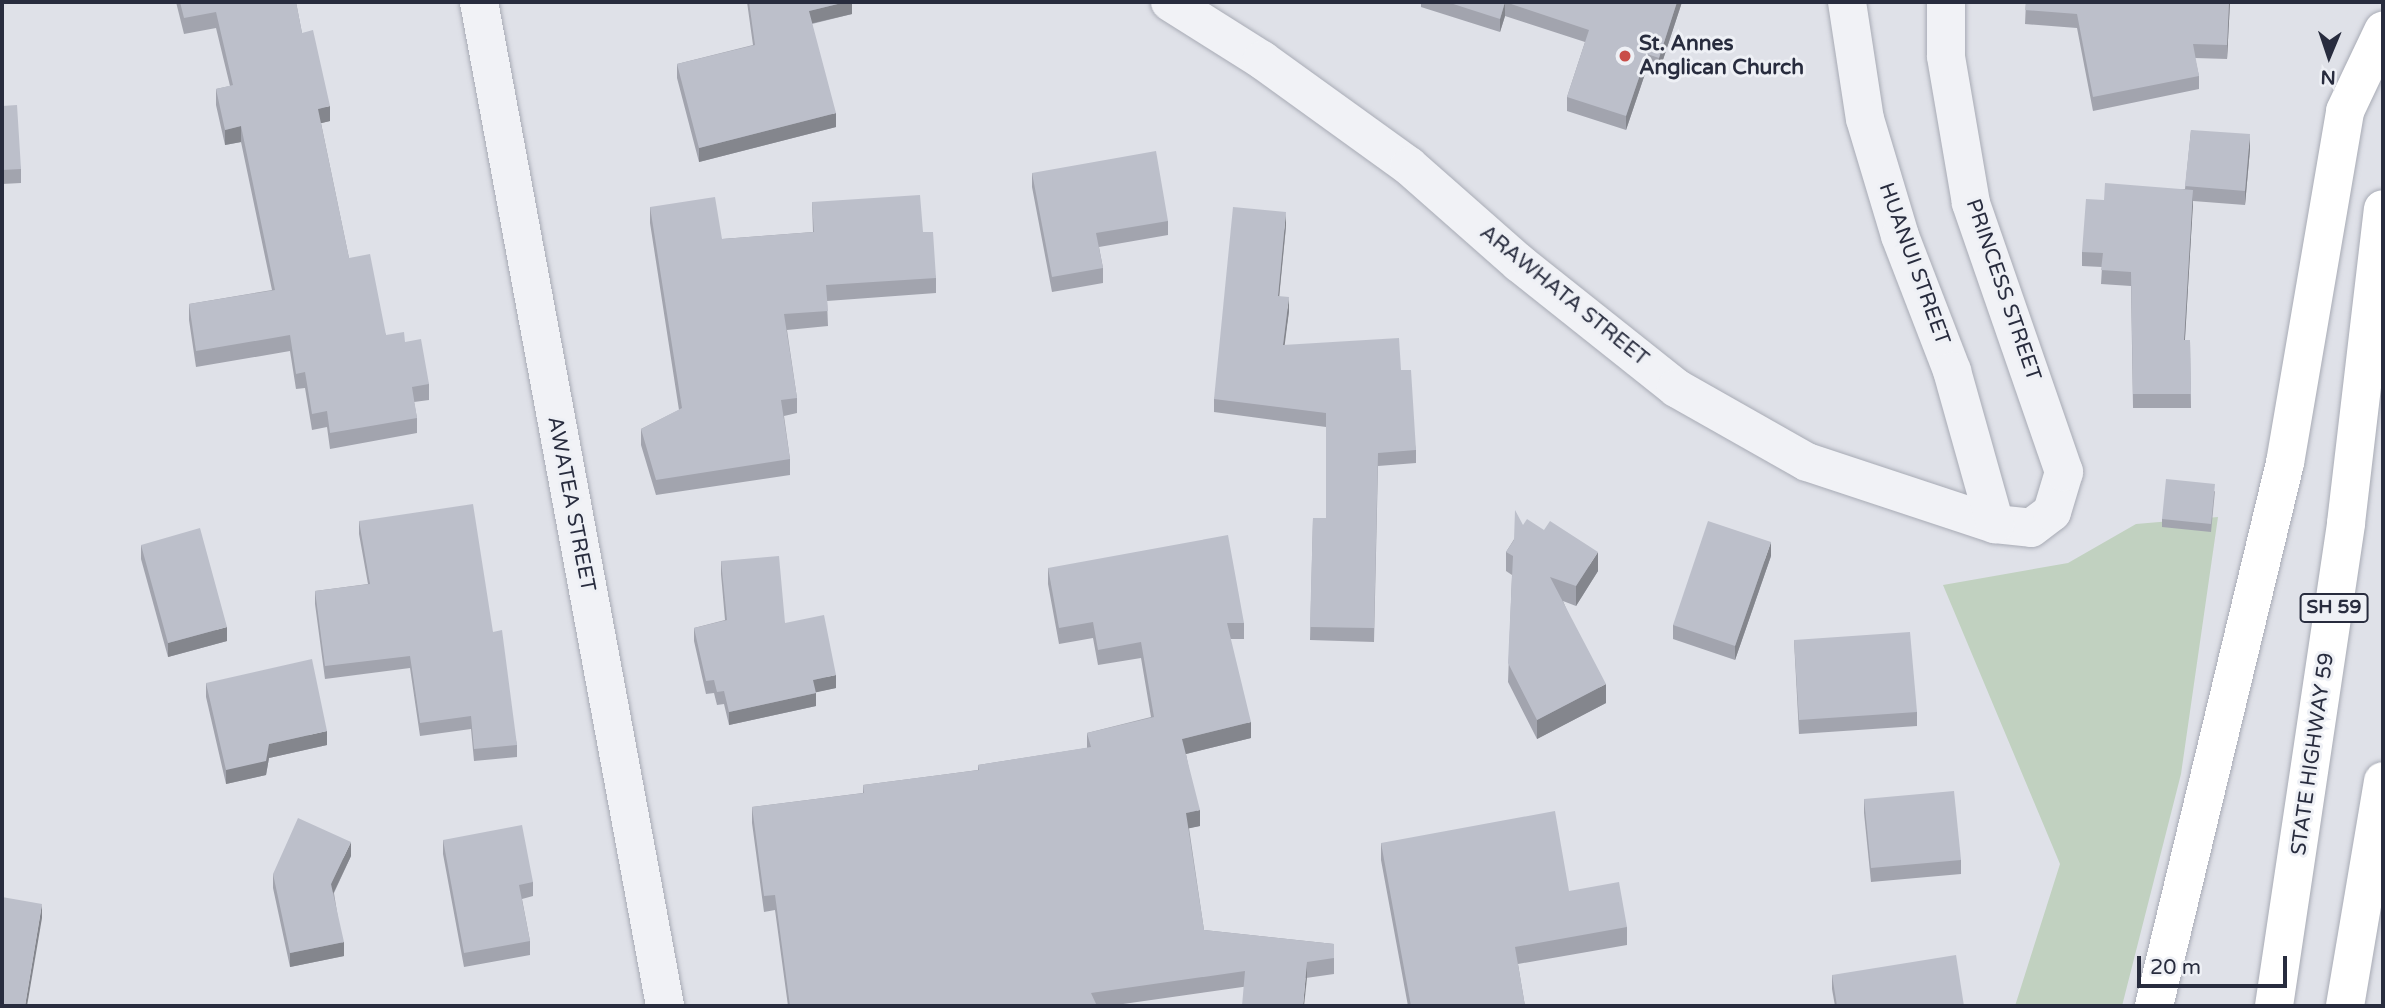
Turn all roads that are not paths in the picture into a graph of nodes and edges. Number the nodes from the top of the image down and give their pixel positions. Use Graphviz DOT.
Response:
graph roads {
  1 [pos="479,2"];
  2 [pos="1170,2"];
  3 [pos="1847,2"];
  4 [pos="1945,2"];
  5 [pos="2383,31"];
  6 [pos="2383,209"];
  7 [pos="1995,524"];
  8 [pos="2383,781"];
  9 [pos="665,1006"];
  10 [pos="2154,1006"];
  11 [pos="2274,1006"];
  12 [pos="2345,1006"];
  1 -- 9 [label="street, AWATEA STREET"];
  2 -- 7 [label="street, ARAWHATA STREET"];
  3 -- 7 [label="street, HUANUI STREET"];
  4 -- 7 [label="street, PRINCESS STREET"];
  5 -- 10 [label="main road"];
  6 -- 11 [label="main road, STATE HIGHWAY 59 / SH 59"];
  8 -- 12 [label="main road"];
}
